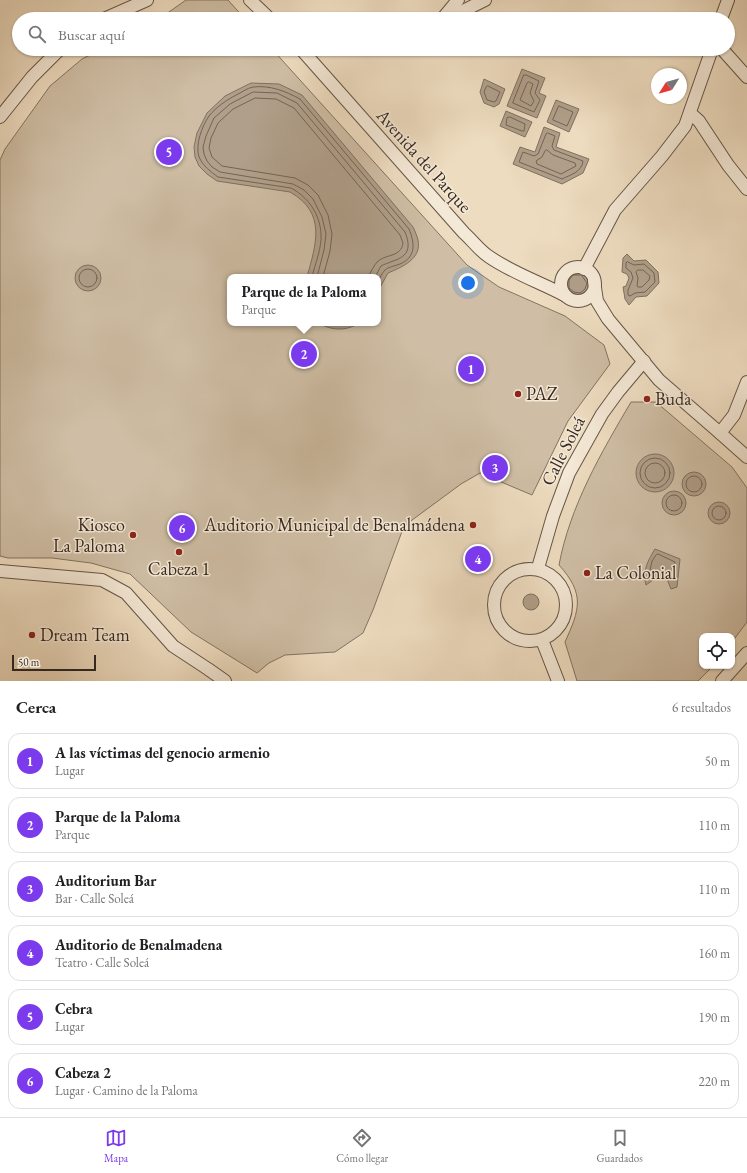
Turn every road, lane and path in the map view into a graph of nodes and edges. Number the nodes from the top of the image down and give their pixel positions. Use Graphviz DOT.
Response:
graph roads {
  1 [pos="147,0"];
  2 [pos="250,0"];
  3 [pos="485,0"];
  4 [pos="728,0"];
  5 [pos="455,1"];
  6 [pos="120,12"];
  7 [pos="263,12"];
  8 [pos="447,12"];
  9 [pos="461,12"];
  10 [pos="724,12"];
  11 [pos="53,56"];
  12 [pos="307,56"];
  13 [pos="710,56"];
  14 [pos="728,56"];
  15 [pos="747,77"];
  16 [pos="690,113"];
  17 [pos="0,117"];
  18 [pos="747,189"];
  19 [pos="584,268"];
  20 [pos="534,281"];
  21 [pos="561,281"];
  22 [pos="594,281"];
  23 [pos="566,296"];
  24 [pos="580,301"];
  25 [pos="608,318"];
  26 [pos="644,361"];
  27 [pos="747,382"];
  28 [pos="720,433"];
  29 [pos="747,457"];
  30 [pos="538,568"];
  31 [pos="0,572"];
  32 [pos="542,640"];
  33 [pos="747,653"];
  34 [pos="225,681"];
  35 [pos="558,681"];
  36 [pos="722,681"];
  1 -- 6 [label="street"];
  2 -- 7 [label="street"];
  3 -- 9 [label="street"];
  4 -- 10 [label="street"];
  5 -- 8 [label="street"];
  11 -- 17 [label="street"];
  12 -- 20 [label="street, Avenida del Parque"];
  13 -- 16 [label="street"];
  14 -- 15 [label="street"];
  16 -- 18 [label="street"];
  16 -- 19 [label="street"];
  19 -- 21 [label="street"];
  19 -- 22 [label="street"];
  20 -- 21 [label="street, Avenida del Parque"];
  20 -- 23 [label="street, Avenida del Parque"];
  21 -- 23 [label="street"];
  22 -- 24 [label="street"];
  22 -- 25 [label="street"];
  23 -- 24 [label="street"];
  24 -- 25 [label="street"];
  25 -- 26 [label="street"];
  26 -- 28 [label="street"];
  26 -- 30 [label="street, Calle Soleá"];
  27 -- 28 [label="street"];
  28 -- 29 [label="street"];
  30 -- 32 [label="street"];
  30 -- 32 [label="street"];
  31 -- 34 [label="street"];
  32 -- 35 [label="street"];
  33 -- 36 [label="street"];
}
